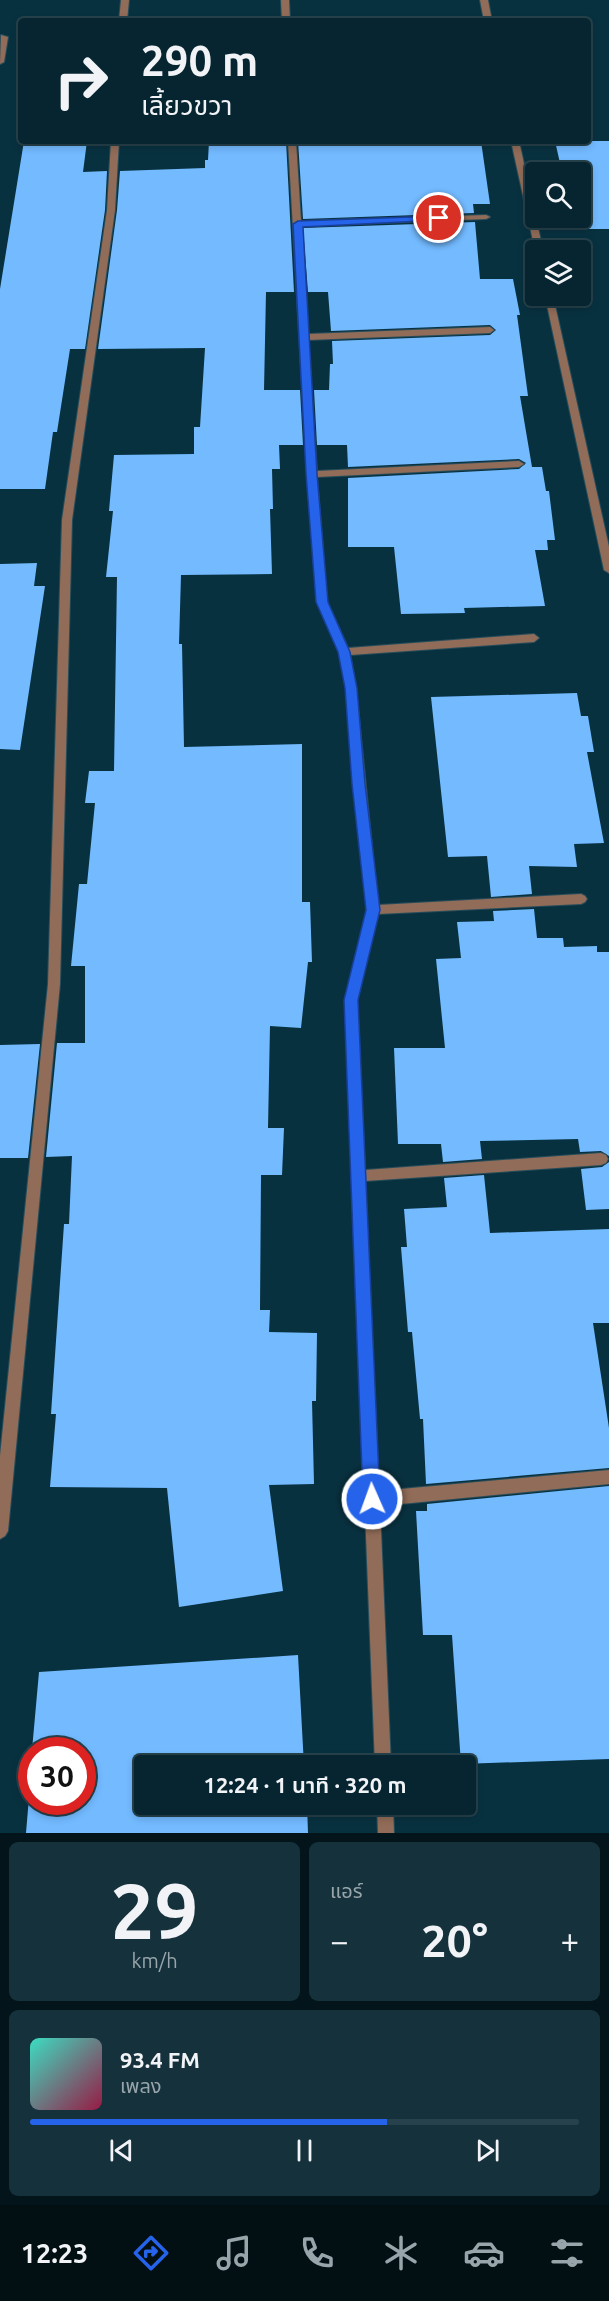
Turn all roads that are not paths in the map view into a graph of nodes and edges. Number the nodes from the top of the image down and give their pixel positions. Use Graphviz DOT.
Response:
graph roads {
  1 [pos="125,0"];
  2 [pos="285,0"];
  3 [pos="484,0"];
  4 [pos="123,18"];
  5 [pos="286,18"];
  6 [pos="487,18"];
  7 [pos="4,37"];
  8 [pos="0,62"];
  9 [pos="115,144"];
  10 [pos="292,144"];
  11 [pos="516,144"];
  12 [pos="486,217"];
  13 [pos="298,224"];
  14 [pos="537,240"];
  15 [pos="551,306"];
  16 [pos="490,330"];
  17 [pos="304,337"];
  18 [pos="519,464"];
  19 [pos="312,474"];
  20 [pos="609,570"];
  21 [pos="534,638"];
  22 [pos="344,652"];
  23 [pos="581,899"];
  24 [pos="373,910"];
  25 [pos="601,1159"];
  26 [pos="358,1176"];
  27 [pos="609,1477"];
  28 [pos="372,1499"];
  29 [pos="0,1531"];
  30 [pos="383,1755"];
  31 [pos="385,1815"];
  32 [pos="386,1833"];
  1 -- 4 [label="street"];
  2 -- 5 [label="street"];
  3 -- 6 [label="street"];
  7 -- 8 [label="street"];
  9 -- 29 [label="street"];
  10 -- 13 [label="street"];
  11 -- 14 [label="street"];
  12 -- 13 [label="street"];
  13 -- 17 [label="street"];
  15 -- 20 [label="street"];
  16 -- 17 [label="street"];
  17 -- 19 [label="street"];
  18 -- 19 [label="street"];
  19 -- 22 [label="street"];
  21 -- 22 [label="street"];
  22 -- 24 [label="street"];
  23 -- 24 [label="street"];
  24 -- 26 [label="street"];
  25 -- 26 [label="street"];
  26 -- 28 [label="street"];
  27 -- 28 [label="street"];
  28 -- 30 [label="street"];
  31 -- 32 [label="street"];
}
